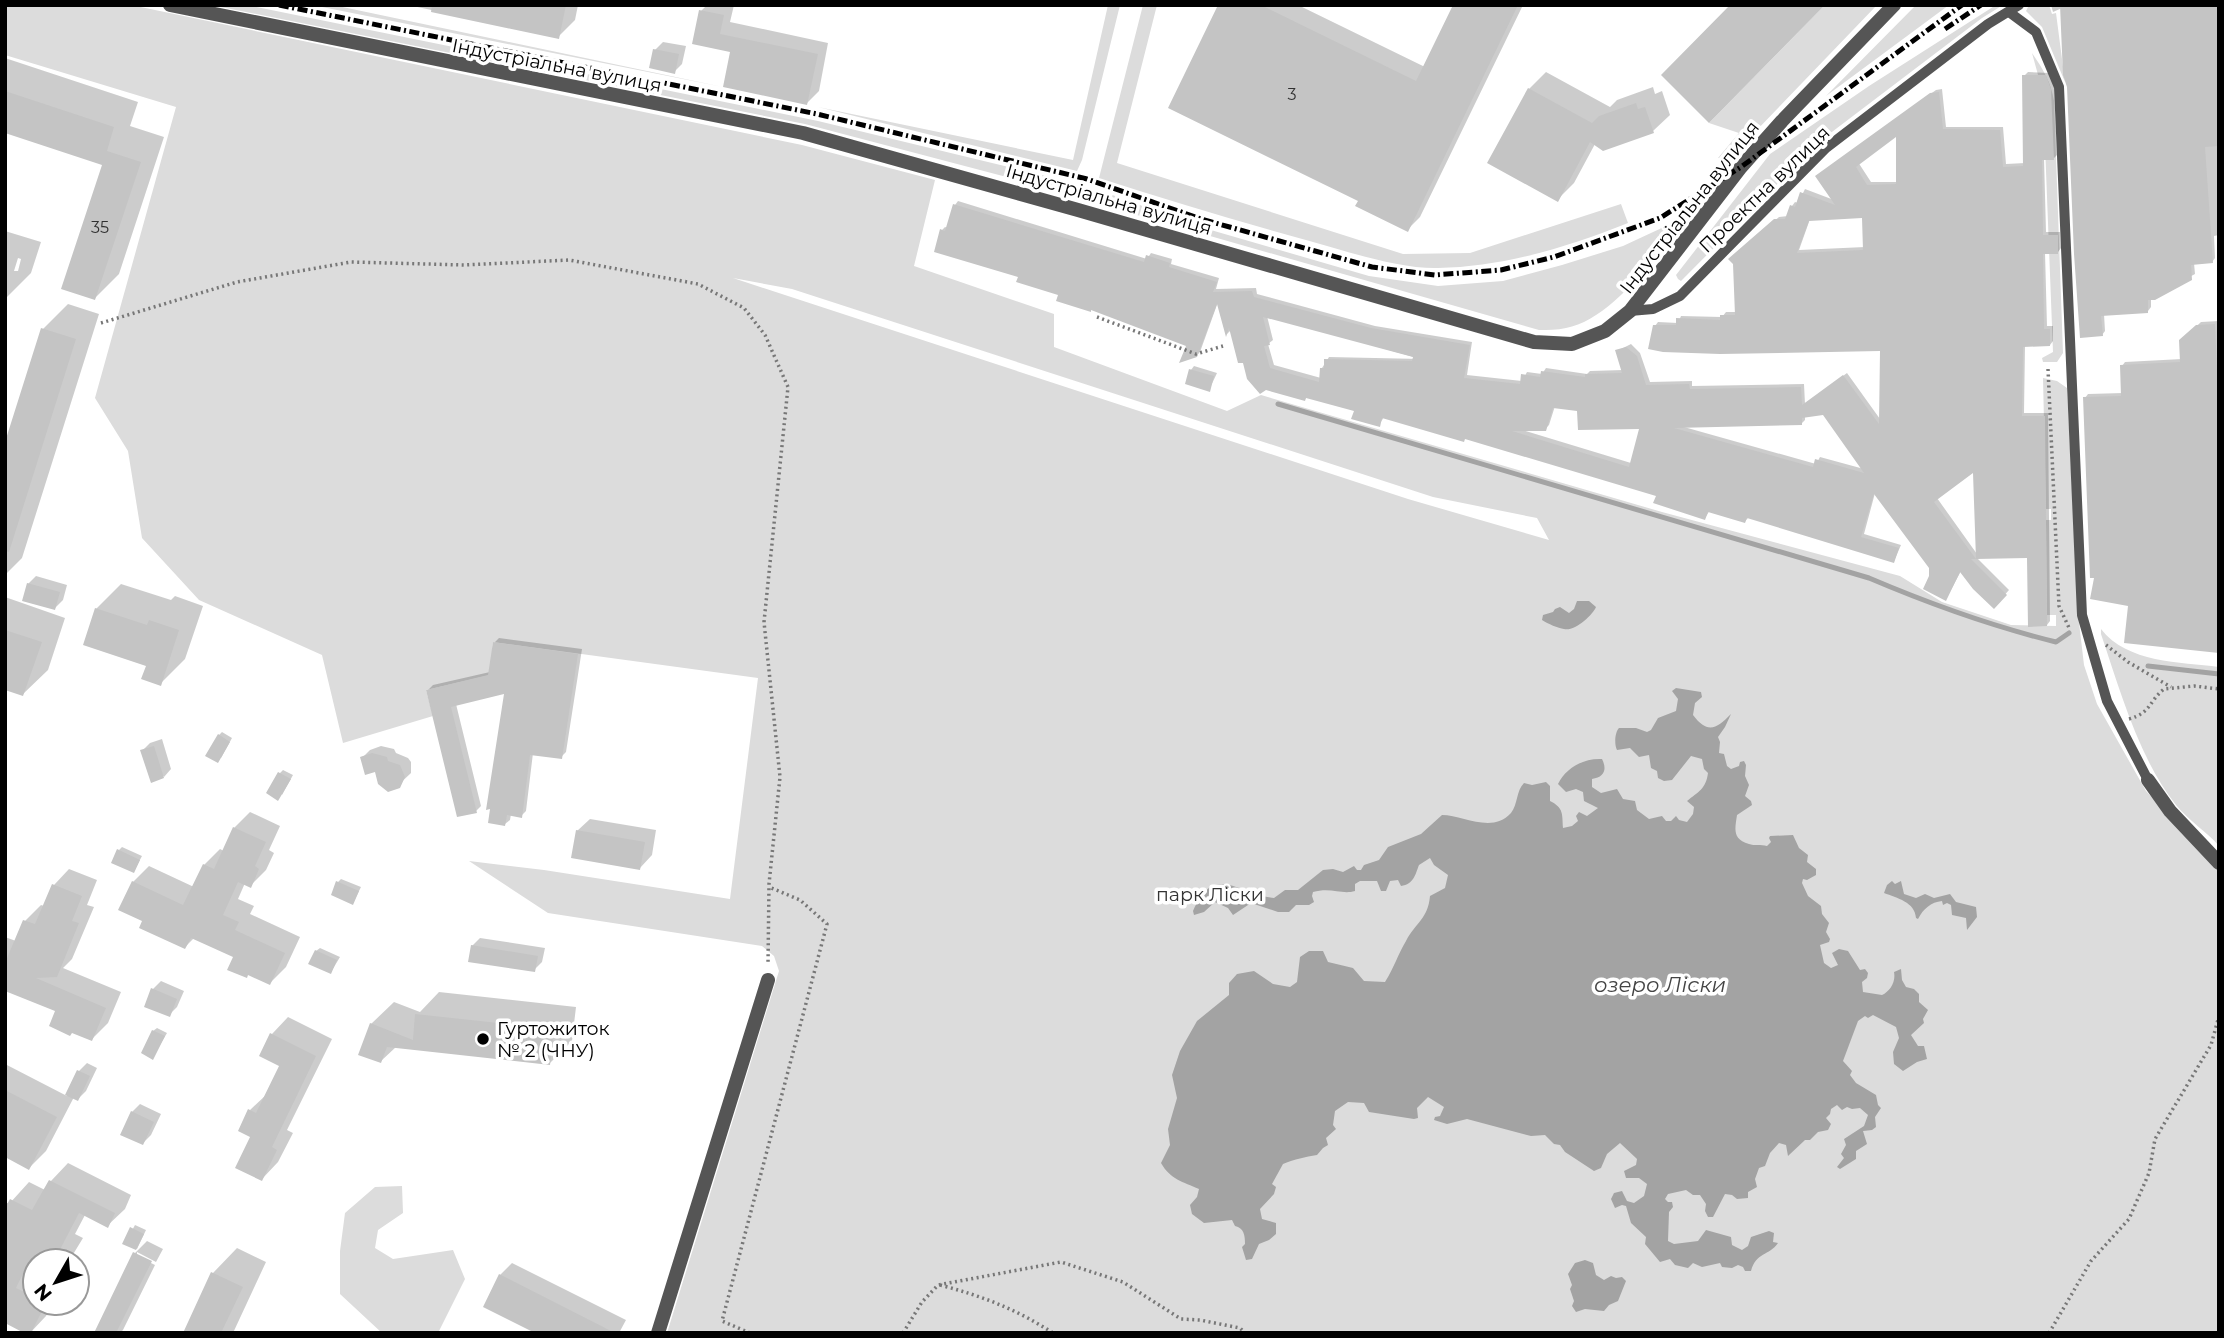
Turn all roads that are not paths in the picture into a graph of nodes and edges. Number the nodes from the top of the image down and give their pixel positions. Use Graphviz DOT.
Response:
graph roads {
  1 [pos="170,5"];
  2 [pos="1894,5"];
  3 [pos="2020,5"];
  4 [pos="2009,12"];
  5 [pos="1630,311"];
  6 [pos="2147,780"];
  7 [pos="2219,863"];
  8 [pos="768,980"];
  9 [pos="658,1333"];
  1 -- 5 [label="street, Індустріальна вулиця"];
  2 -- 5 [label="street, Індустріальна вулиця"];
  3 -- 4 [label="lane, Проектна вулиця"];
  4 -- 5 [label="lane, Проектна вулиця"];
  4 -- 6 [label="lane"];
  6 -- 7 [label="street"];
  8 -- 9 [label="street"];
}
